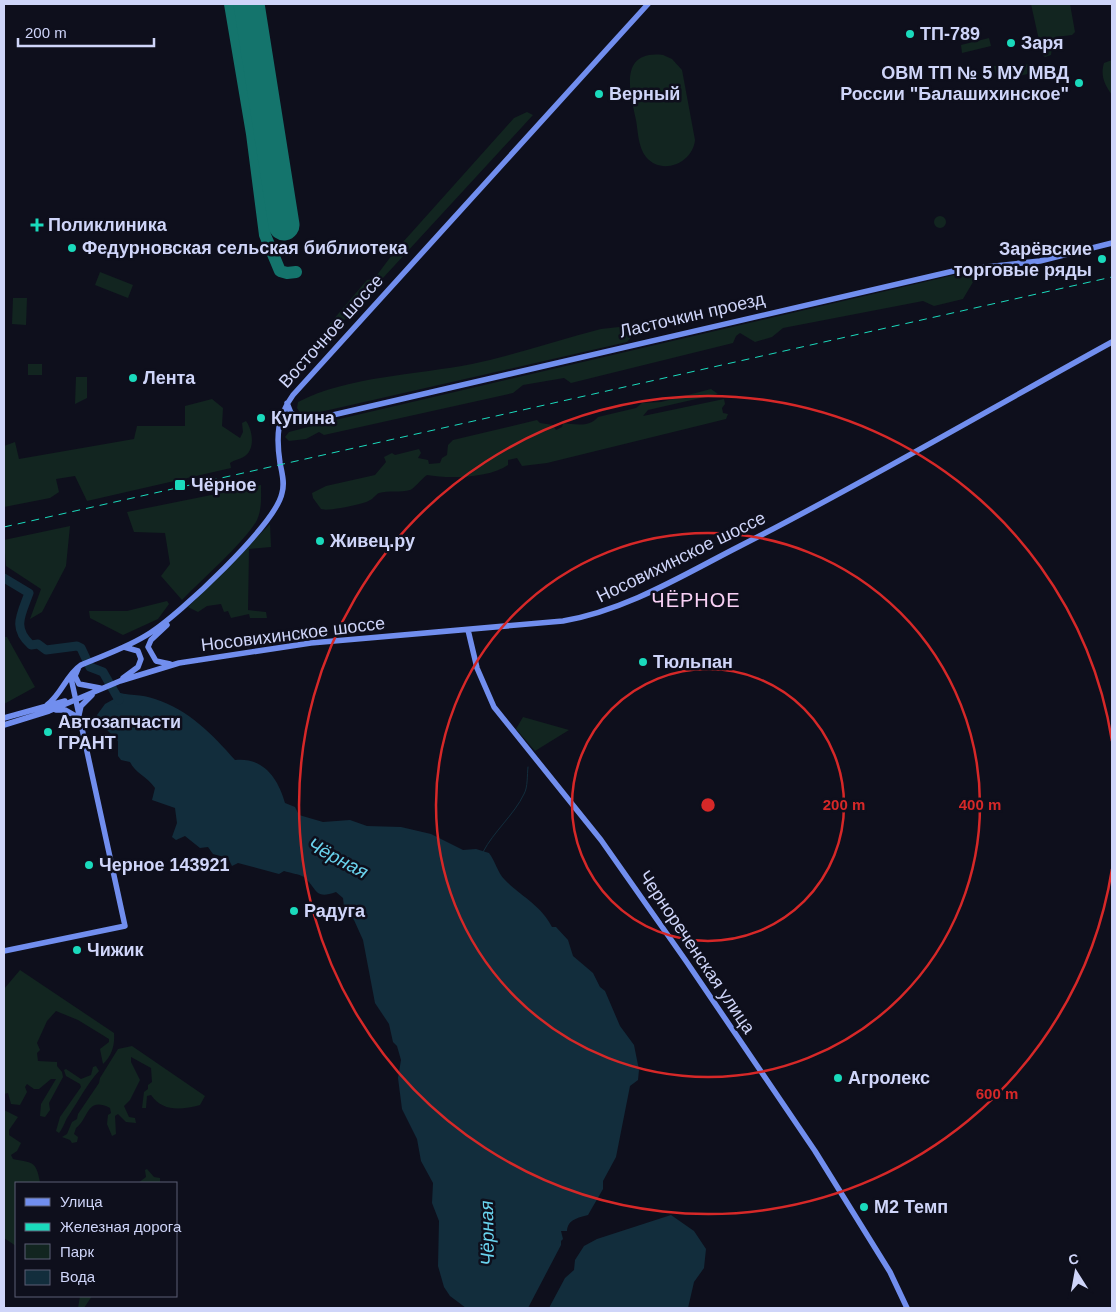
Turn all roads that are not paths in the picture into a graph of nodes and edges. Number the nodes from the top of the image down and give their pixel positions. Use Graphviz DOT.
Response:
graph roads {
  1 [pos="648,4"];
  2 [pos="1112,243"];
  3 [pos="1112,342"];
  4 [pos="287,403"];
  5 [pos="279,421"];
  6 [pos="307,421"];
  7 [pos="178,614"];
  8 [pos="468,630"];
  9 [pos="123,647"];
  10 [pos="82,665"];
  11 [pos="172,665"];
  12 [pos="71,675"];
  13 [pos="120,681"];
  14 [pos="102,688"];
  15 [pos="74,699"];
  16 [pos="48,708"];
  17 [pos="4,718"];
  18 [pos="78,718"];
  19 [pos="4,725"];
  20 [pos="4,951"];
  21 [pos="907,1308"];
  1 -- 4 [label="main road, Восточное шоссе"];
  2 -- 6 [label="main road, Ласточкин проезд"];
  3 -- 8 [label="main road, Носовихинское шоссе"];
  4 -- 5 [label="main road, Восточное шоссе"];
  4 -- 6 [label="main road"];
  5 -- 6 [label="main road, Ласточкин проезд"];
  5 -- 7 [label="main road, Восточное шоссе"];
  7 -- 9 [label="main road, Восточное шоссе"];
  7 -- 11 [label="main road"];
  8 -- 11 [label="main road, Носовихинское шоссе"];
  8 -- 21 [label="main road, Чернореченская улица"];
  9 -- 10 [label="main road, Восточное шоссе"];
  9 -- 13 [label="main road"];
  10 -- 12 [label="main road, Восточное шоссе"];
  10 -- 14 [label="main road"];
  11 -- 13 [label="main road, Носовихинское шоссе"];
  12 -- 15 [label="main road"];
  12 -- 16 [label="main road, Восточное шоссе"];
  13 -- 14 [label="main road, Носовихинское шоссе"];
  14 -- 15 [label="main road, Носовихинское шоссе"];
  14 -- 18 [label="main road"];
  15 -- 16 [label="main road, Носовихинское шоссе"];
  15 -- 18 [label="main road"];
  16 -- 17 [label="main road"];
  16 -- 18 [label="main road"];
  16 -- 19 [label="main road"];
  18 -- 20 [label="main road"];
}
